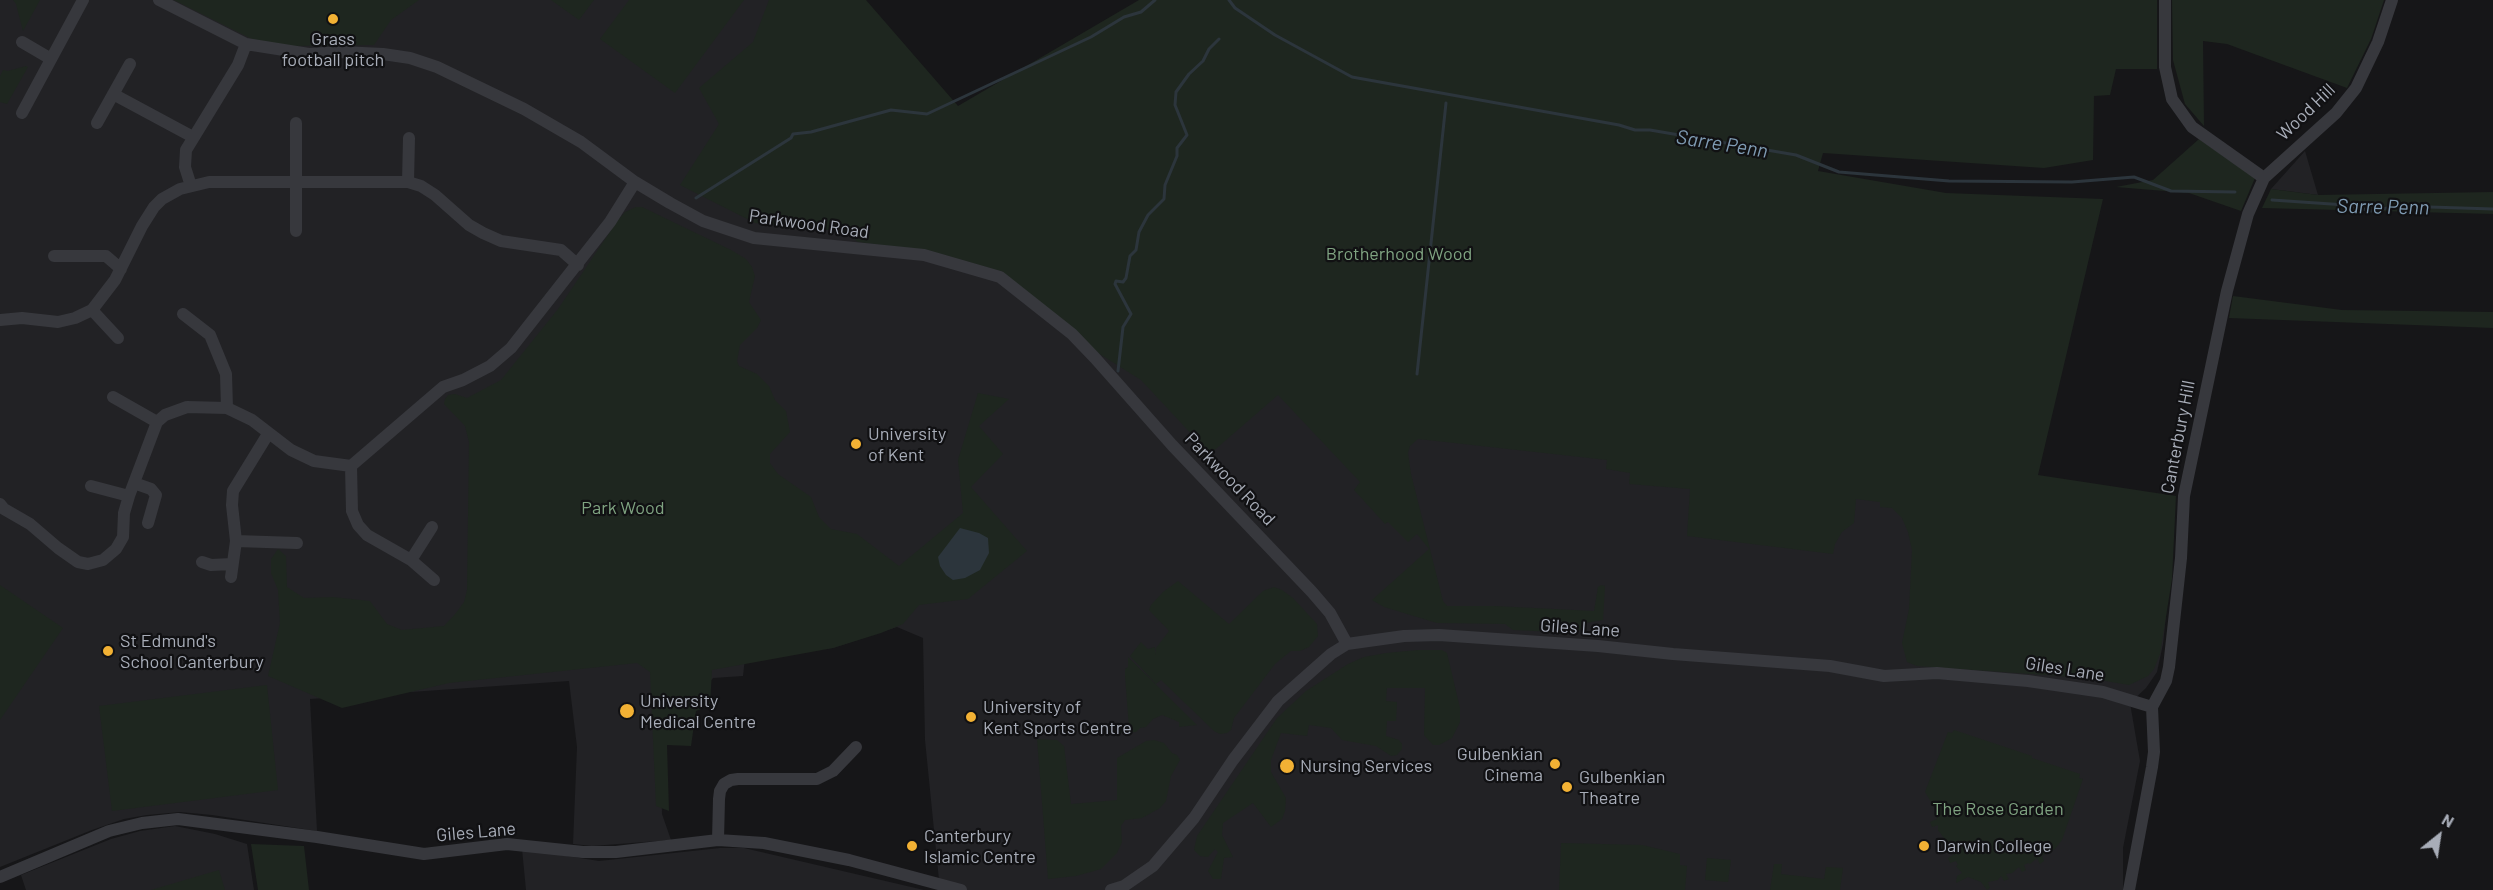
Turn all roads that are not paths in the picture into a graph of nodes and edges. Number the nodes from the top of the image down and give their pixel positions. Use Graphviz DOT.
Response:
graph roads {
  1 [pos="83,0"];
  2 [pos="159,0"];
  3 [pos="2165,0"];
  4 [pos="2392,0"];
  5 [pos="22,42"];
  6 [pos="246,44"];
  7 [pos="51,59"];
  8 [pos="130,64"];
  9 [pos="113,94"];
  10 [pos="22,113"];
  11 [pos="97,123"];
  12 [pos="297,123"];
  13 [pos="193,137"];
  14 [pos="409,138"];
  15 [pos="2264,178"];
  16 [pos="296,182"];
  17 [pos="408,182"];
  18 [pos="635,182"];
  19 [pos="191,186"];
  20 [pos="296,231"];
  21 [pos="54,256"];
  22 [pos="578,265"];
  23 [pos="121,269"];
  24 [pos="92,310"];
  25 [pos="183,314"];
  26 [pos="0,320"];
  27 [pos="118,338"];
  28 [pos="113,397"];
  29 [pos="227,408"];
  30 [pos="158,422"];
  31 [pos="268,434"];
  32 [pos="351,466"];
  33 [pos="134,483"];
  34 [pos="91,486"];
  35 [pos="129,496"];
  36 [pos="0,504"];
  37 [pos="148,523"];
  38 [pos="432,527"];
  39 [pos="236,541"];
  40 [pos="297,543"];
  41 [pos="411,560"];
  42 [pos="202,562"];
  43 [pos="435,580"];
  44 [pos="1347,644"];
  45 [pos="2152,707"];
  46 [pos="856,747"];
  47 [pos="718,840"];
  48 [pos="0,877"];
  49 [pos="961,890"];
  50 [pos="1111,890"];
  51 [pos="2129,890"];
  1 -- 7 [label="street"];
  2 -- 6 [label="street, Parkwood Road"];
  3 -- 15 [label="street"];
  4 -- 15 [label="street, Wood Hill"];
  5 -- 7 [label="street"];
  6 -- 13 [label="street"];
  6 -- 18 [label="street, Parkwood Road"];
  7 -- 10 [label="street"];
  8 -- 9 [label="street"];
  9 -- 11 [label="street"];
  9 -- 13 [label="street"];
  12 -- 16 [label="street"];
  13 -- 19 [label="street"];
  14 -- 17 [label="street"];
  15 -- 45 [label="street, Canterbury Hill"];
  16 -- 17 [label="street"];
  16 -- 19 [label="street"];
  16 -- 20 [label="street"];
  17 -- 22 [label="street"];
  18 -- 22 [label="street"];
  18 -- 44 [label="street, Parkwood Road"];
  19 -- 23 [label="street"];
  21 -- 23 [label="street"];
  22 -- 32 [label="street"];
  23 -- 24 [label="street"];
  24 -- 26 [label="street"];
  24 -- 27 [label="street"];
  25 -- 29 [label="street"];
  28 -- 30 [label="street"];
  29 -- 30 [label="street"];
  29 -- 31 [label="street"];
  30 -- 33 [label="street"];
  31 -- 32 [label="street"];
  31 -- 39 [label="street"];
  32 -- 41 [label="street"];
  33 -- 35 [label="street"];
  33 -- 37 [label="street"];
  34 -- 35 [label="street"];
  35 -- 36 [label="street"];
  38 -- 41 [label="street"];
  39 -- 40 [label="street"];
  39 -- 42 [label="street"];
  41 -- 43 [label="street"];
  44 -- 45 [label="street, Giles Lane"];
  44 -- 50 [label="street, Giles Lane"];
  45 -- 51 [label="street"];
  46 -- 47 [label="street"];
  47 -- 48 [label="street, Giles Lane"];
  47 -- 49 [label="street, Giles Lane"];
}
